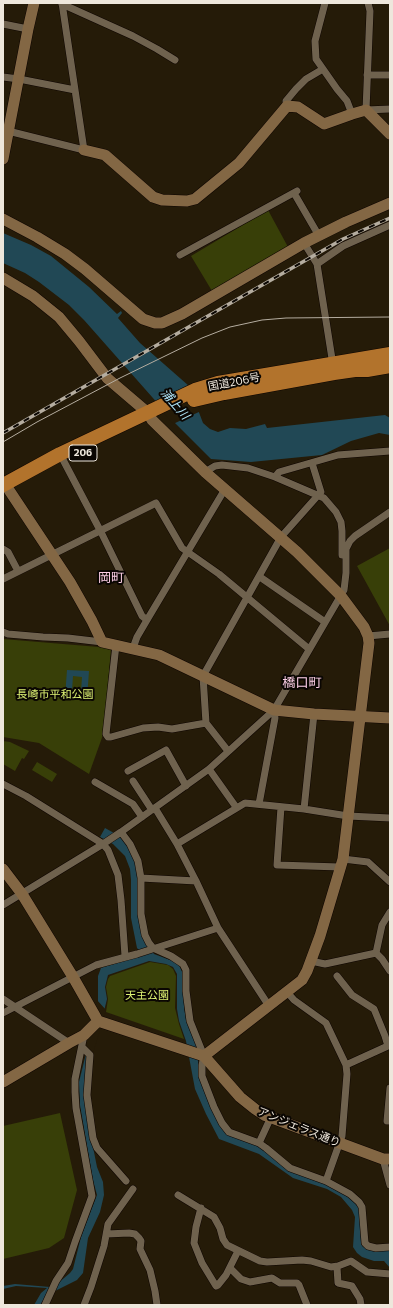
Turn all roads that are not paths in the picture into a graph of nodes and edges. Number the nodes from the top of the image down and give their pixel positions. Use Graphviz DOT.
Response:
graph roads {
  1 [pos="34,3"];
  2 [pos="325,3"];
  3 [pos="368,3"];
  4 [pos="62,4"];
  5 [pos="3,24"];
  6 [pos="28,29"];
  7 [pos="175,60"];
  8 [pos="323,69"];
  9 [pos="390,74"];
  10 [pos="367,75"];
  11 [pos="3,77"];
  12 [pos="19,79"];
  13 [pos="75,90"];
  14 [pos="287,106"];
  15 [pos="390,109"];
  16 [pos="366,110"];
  17 [pos="352,114"];
  18 [pos="7,128"];
  19 [pos="390,134"];
  20 [pos="84,150"];
  21 [pos="3,159"];
  22 [pos="390,203"];
  23 [pos="3,219"];
  24 [pos="390,225"];
  25 [pos="319,236"];
  26 [pos="304,244"];
  27 [pos="180,255"];
  28 [pos="317,264"];
  29 [pos="3,278"];
  30 [pos="390,354"];
  31 [pos="390,366"];
  32 [pos="333,369"];
  33 [pos="155,414"];
  34 [pos="390,451"];
  35 [pos="62,458"];
  36 [pos="312,463"];
  37 [pos="205,472"];
  38 [pos="275,477"];
  39 [pos="5,489"];
  40 [pos="225,489"];
  41 [pos="317,496"];
  42 [pos="390,512"];
  43 [pos="101,532"];
  44 [pos="281,537"];
  45 [pos="3,549"];
  46 [pos="187,553"];
  47 [pos="52,555"];
  48 [pos="18,572"];
  49 [pos="345,576"];
  50 [pos="260,577"];
  51 [pos="3,579"];
  52 [pos="340,596"];
  53 [pos="248,597"];
  54 [pos="147,620"];
  55 [pos="325,622"];
  56 [pos="3,632"];
  57 [pos="390,634"];
  58 [pos="368,636"];
  59 [pos="102,642"];
  60 [pos="116,645"];
  61 [pos="133,648"];
  62 [pos="309,649"];
  63 [pos="203,676"];
  64 [pos="274,710"];
  65 [pos="314,714"];
  66 [pos="360,716"];
  67 [pos="390,718"];
  68 [pos="206,723"];
  69 [pos="228,751"];
  70 [pos="209,769"];
  71 [pos="128,771"];
  72 [pos="133,781"];
  73 [pos="95,782"];
  74 [pos="3,784"];
  75 [pos="186,786"];
  76 [pos="259,804"];
  77 [pos="281,807"];
  78 [pos="236,808"];
  79 [pos="153,809"];
  80 [pos="304,809"];
  81 [pos="348,816"];
  82 [pos="142,817"];
  83 [pos="390,818"];
  84 [pos="120,833"];
  85 [pos="104,843"];
  86 [pos="177,844"];
  87 [pos="342,863"];
  88 [pos="3,869"];
  89 [pos="141,878"];
  90 [pos="196,881"];
  91 [pos="390,882"];
  92 [pos="22,894"];
  93 [pos="3,905"];
  94 [pos="390,912"];
  95 [pos="218,928"];
  96 [pos="152,949"];
  97 [pos="376,953"];
  98 [pos="125,956"];
  99 [pos="311,961"];
  100 [pos="390,971"];
  101 [pos="337,976"];
  102 [pos="73,977"];
  103 [pos="287,992"];
  104 [pos="3,999"];
  105 [pos="268,1006"];
  106 [pos="16,1007"];
  107 [pos="3,1013"];
  108 [pos="98,1021"];
  109 [pos="84,1035"];
  110 [pos="69,1043"];
  111 [pos="389,1046"];
  112 [pos="82,1048"];
  113 [pos="202,1055"];
  114 [pos="346,1065"];
  115 [pos="3,1082"];
  116 [pos="390,1088"];
  117 [pos="271,1117"];
  118 [pos="390,1121"];
  119 [pos="259,1143"];
  120 [pos="340,1144"];
  121 [pos="386,1159"];
  122 [pos="126,1181"];
  123 [pos="326,1181"];
  124 [pos="390,1185"];
  125 [pos="133,1188"];
  126 [pos="178,1195"];
  127 [pos="201,1208"];
  128 [pos="107,1234"];
  129 [pos="390,1247"];
  130 [pos="238,1251"];
  131 [pos="337,1266"];
  132 [pos="230,1268"];
  133 [pos="390,1274"];
  134 [pos="47,1302"];
  135 [pos="84,1305"];
  136 [pos="157,1305"];
  137 [pos="308,1305"];
  138 [pos="361,1305"];
  1 -- 6 [label="street"];
  2 -- 8 [label="street"];
  3 -- 10 [label="street"];
  4 -- 7 [label="street"];
  4 -- 13 [label="street"];
  5 -- 6 [label="street"];
  6 -- 12 [label="street"];
  8 -- 14 [label="street"];
  8 -- 17 [label="street"];
  9 -- 10 [label="street"];
  10 -- 16 [label="street"];
  11 -- 12 [label="street"];
  12 -- 13 [label="street"];
  12 -- 18 [label="street"];
  13 -- 20 [label="street"];
  14 -- 17 [label="street"];
  14 -- 20 [label="street"];
  15 -- 16 [label="street"];
  16 -- 17 [label="street"];
  16 -- 19 [label="street"];
  18 -- 20 [label="street"];
  18 -- 21 [label="street"];
  22 -- 25 [label="street"];
  23 -- 26 [label="street"];
  24 -- 28 [label="street"];
  25 -- 26 [label="street"];
  25 -- 27 [label="street"];
  26 -- 28 [label="street"];
  28 -- 32 [label="street"];
  29 -- 33 [label="street"];
  30 -- 32 [label="highway, 国道206号 / 206"];
  31 -- 32 [label="highway, 国道206号 / 206"];
  32 -- 33 [label="highway, 国道206号 / 206"];
  33 -- 35 [label="highway, 国道206号 / 206"];
  33 -- 37 [label="street"];
  34 -- 36 [label="street"];
  35 -- 39 [label="highway, 国道206号 / 206"];
  35 -- 43 [label="street"];
  36 -- 38 [label="street"];
  36 -- 41 [label="street"];
  37 -- 38 [label="street"];
  37 -- 40 [label="street"];
  38 -- 41 [label="street"];
  39 -- 47 [label="street"];
  40 -- 44 [label="street"];
  40 -- 46 [label="street"];
  41 -- 44 [label="street"];
  41 -- 49 [label="street"];
  42 -- 49 [label="street"];
  43 -- 46 [label="street"];
  43 -- 47 [label="street"];
  43 -- 54 [label="street"];
  44 -- 50 [label="street"];
  44 -- 52 [label="street"];
  45 -- 48 [label="street"];
  46 -- 53 [label="street"];
  46 -- 54 [label="street"];
  47 -- 48 [label="street"];
  47 -- 59 [label="street"];
  48 -- 51 [label="street"];
  49 -- 52 [label="street"];
  50 -- 53 [label="street"];
  50 -- 55 [label="street"];
  52 -- 55 [label="street"];
  52 -- 58 [label="street"];
  53 -- 62 [label="street"];
  53 -- 63 [label="street"];
  54 -- 61 [label="street"];
  55 -- 62 [label="street"];
  56 -- 59 [label="street"];
  57 -- 58 [label="street"];
  58 -- 66 [label="street"];
  59 -- 60 [label="street"];
  60 -- 61 [label="street"];
  60 -- 68 [label="street"];
  61 -- 63 [label="street"];
  62 -- 64 [label="street"];
  63 -- 64 [label="street"];
  63 -- 68 [label="street"];
  64 -- 65 [label="street"];
  64 -- 69 [label="street"];
  64 -- 76 [label="street"];
  65 -- 66 [label="street"];
  65 -- 80 [label="street"];
  66 -- 67 [label="street"];
  66 -- 81 [label="street"];
  68 -- 69 [label="street"];
  69 -- 70 [label="street"];
  70 -- 75 [label="street"];
  70 -- 78 [label="street"];
  71 -- 75 [label="street"];
  72 -- 79 [label="street"];
  73 -- 82 [label="street"];
  74 -- 85 [label="street"];
  75 -- 79 [label="street"];
  76 -- 77 [label="street"];
  76 -- 78 [label="street"];
  77 -- 80 [label="street"];
  77 -- 87 [label="street"];
  78 -- 86 [label="street"];
  79 -- 82 [label="street"];
  79 -- 86 [label="street"];
  80 -- 81 [label="street"];
  81 -- 83 [label="street"];
  81 -- 87 [label="street"];
  82 -- 84 [label="street"];
  84 -- 85 [label="street"];
  84 -- 89 [label="street"];
  85 -- 92 [label="street"];
  85 -- 98 [label="street"];
  86 -- 90 [label="street"];
  87 -- 91 [label="street"];
  87 -- 99 [label="street"];
  88 -- 92 [label="street"];
  89 -- 90 [label="street"];
  89 -- 96 [label="street"];
  90 -- 95 [label="street"];
  92 -- 93 [label="street"];
  92 -- 102 [label="street"];
  94 -- 97 [label="street"];
  95 -- 96 [label="street"];
  95 -- 105 [label="street"];
  96 -- 98 [label="street"];
  96 -- 113 [label="street"];
  97 -- 99 [label="street"];
  97 -- 100 [label="street"];
  98 -- 102 [label="street"];
  99 -- 103 [label="street"];
  101 -- 111 [label="street"];
  102 -- 106 [label="street"];
  102 -- 108 [label="street"];
  103 -- 105 [label="street"];
  103 -- 114 [label="street"];
  104 -- 106 [label="street"];
  105 -- 113 [label="street"];
  106 -- 107 [label="street"];
  106 -- 110 [label="street"];
  108 -- 109 [label="street"];
  108 -- 113 [label="street"];
  109 -- 110 [label="street"];
  109 -- 112 [label="street"];
  110 -- 115 [label="street"];
  111 -- 114 [label="street"];
  112 -- 122 [label="street"];
  112 -- 134 [label="street"];
  113 -- 117 [label="street, アンジェラス通り"];
  113 -- 119 [label="street"];
  114 -- 120 [label="street"];
  116 -- 118 [label="street"];
  117 -- 119 [label="street"];
  117 -- 120 [label="street, アンジェラス通り"];
  119 -- 123 [label="street"];
  120 -- 121 [label="street, アンジェラス通り"];
  120 -- 123 [label="street"];
  121 -- 124 [label="street"];
  123 -- 129 [label="street"];
  125 -- 128 [label="street"];
  126 -- 127 [label="street"];
  127 -- 130 [label="street"];
  127 -- 132 [label="street"];
  128 -- 135 [label="street"];
  128 -- 136 [label="street"];
  130 -- 131 [label="street"];
  130 -- 132 [label="street"];
  131 -- 133 [label="street"];
  131 -- 138 [label="street"];
  132 -- 137 [label="street"];
}
